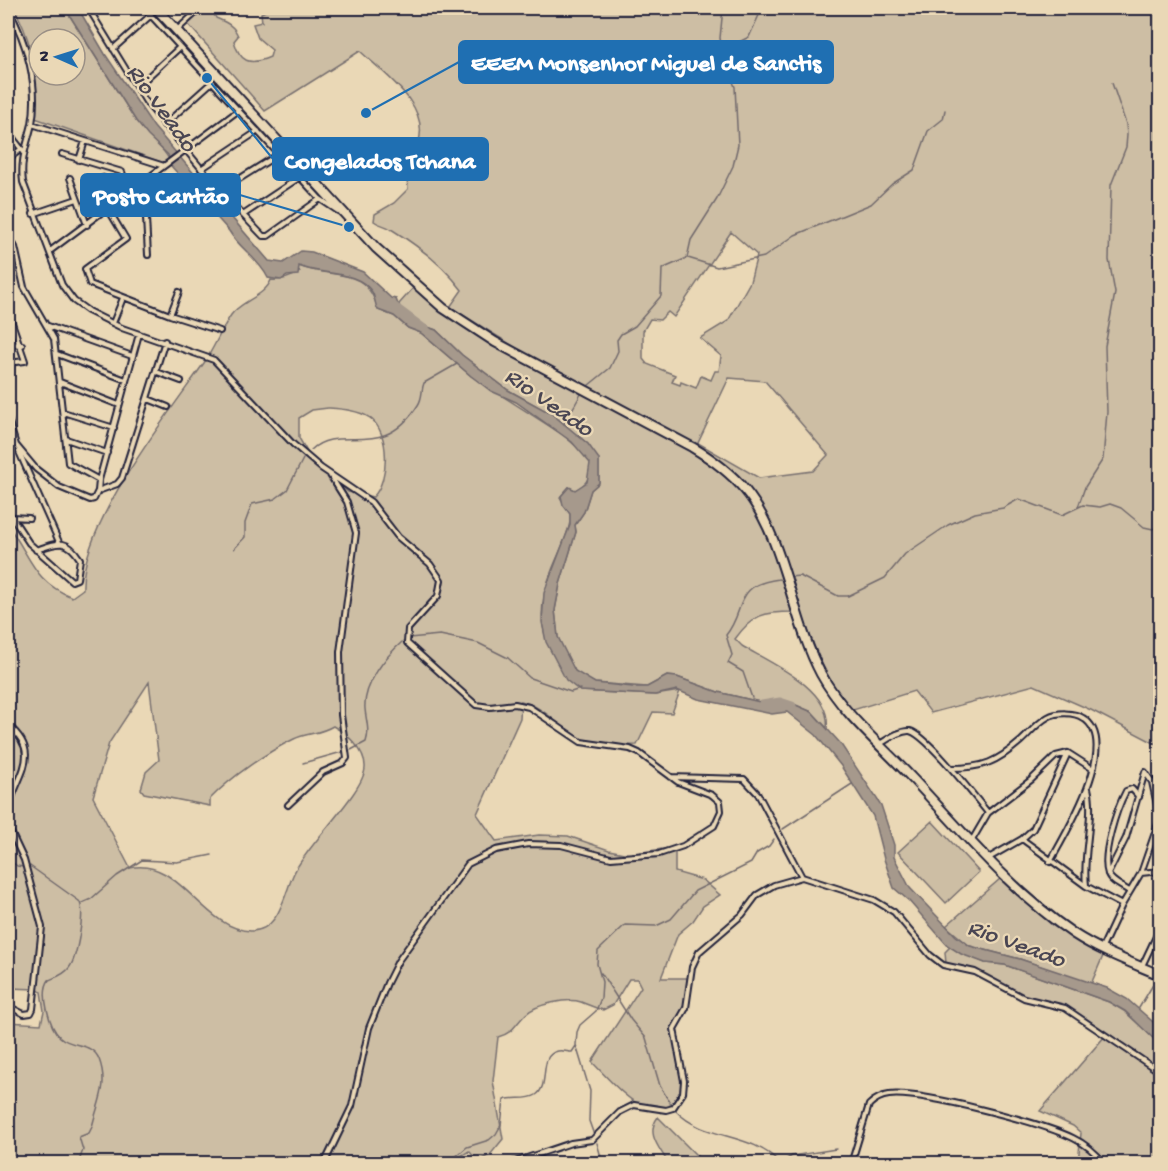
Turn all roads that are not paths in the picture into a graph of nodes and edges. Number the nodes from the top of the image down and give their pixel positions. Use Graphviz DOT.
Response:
graph roads {
  1 [pos="92,8"];
  2 [pos="144,8"];
  3 [pos="201,8"];
  4 [pos="8,9"];
  5 [pos="154,11"];
  6 [pos="176,31"];
  7 [pos="180,47"];
  8 [pos="114,49"];
  9 [pos="212,82"];
  10 [pos="136,87"];
  11 [pos="239,110"];
  12 [pos="32,124"];
  13 [pos="164,124"];
  14 [pos="258,131"];
  15 [pos="8,132"];
  16 [pos="85,140"];
  17 [pos="185,149"];
  18 [pos="22,151"];
  19 [pos="279,153"];
  20 [pos="62,154"];
  21 [pos="8,159"];
  22 [pos="79,160"];
  23 [pos="164,165"];
  24 [pos="201,169"];
  25 [pos="300,177"];
  26 [pos="70,178"];
  27 [pos="103,178"];
  28 [pos="220,191"];
  29 [pos="130,194"];
  30 [pos="76,199"];
  31 [pos="320,199"];
  32 [pos="114,205"];
  33 [pos="108,209"];
  34 [pos="33,214"];
  35 [pos="344,214"];
  36 [pos="243,215"];
  37 [pos="87,225"];
  38 [pos="8,234"];
  39 [pos="50,251"];
  40 [pos="148,255"];
  41 [pos="179,292"];
  42 [pos="123,298"];
  43 [pos="8,311"];
  44 [pos="170,315"];
  45 [pos="10,320"];
  46 [pos="113,323"];
  47 [pos="47,326"];
  48 [pos="220,331"];
  49 [pos="139,334"];
  50 [pos="165,341"];
  51 [pos="8,344"];
  52 [pos="22,345"];
  53 [pos="57,354"];
  54 [pos="132,356"];
  55 [pos="8,363"];
  56 [pos="157,372"];
  57 [pos="126,380"];
  58 [pos="181,381"];
  59 [pos="60,382"];
  60 [pos="148,399"];
  61 [pos="119,405"];
  62 [pos="168,407"];
  63 [pos="63,412"];
  64 [pos="8,419"];
  65 [pos="114,428"];
  66 [pos="66,439"];
  67 [pos="16,445"];
  68 [pos="107,453"];
  69 [pos="328,472"];
  70 [pos="99,480"];
  71 [pos="98,491"];
  72 [pos="8,511"];
  73 [pos="12,517"];
  74 [pos="29,518"];
  75 [pos="59,542"];
  76 [pos="36,550"];
  77 [pos="8,725"];
  78 [pos="879,744"];
  79 [pos="1068,753"];
  80 [pos="951,768"];
  81 [pos="1093,769"];
  82 [pos="671,777"];
  83 [pos="1088,788"];
  84 [pos="1139,797"];
  85 [pos="288,805"];
  86 [pos="8,810"];
  87 [pos="988,813"];
  88 [pos="1160,819"];
  89 [pos="8,826"];
  90 [pos="1022,839"];
  91 [pos="971,843"];
  92 [pos="986,859"];
  93 [pos="1050,862"];
  94 [pos="1161,871"];
  95 [pos="1141,873"];
  96 [pos="1108,874"];
  97 [pos="802,877"];
  98 [pos="1086,886"];
  99 [pos="1130,891"];
  100 [pos="1122,905"];
  101 [pos="1161,928"];
  102 [pos="1102,948"];
  103 [pos="1141,967"];
  104 [pos="1161,975"];
  105 [pos="8,1006"];
  106 [pos="1161,1072"];
  107 [pos="324,1164"];
  108 [pos="510,1164"];
  109 [pos="851,1164"];
  110 [pos="1105,1164"];
  1 -- 8 [label="street"];
  2 -- 5 [label="street"];
  3 -- 6 [label="street"];
  4 -- 12 [label="street"];
  5 -- 6 [label="highway"];
  5 -- 7 [label="street"];
  5 -- 8 [label="street"];
  6 -- 35 [label="highway"];
  7 -- 9 [label="street"];
  7 -- 10 [label="street"];
  8 -- 10 [label="street"];
  9 -- 11 [label="street"];
  9 -- 13 [label="street"];
  10 -- 13 [label="street"];
  11 -- 14 [label="street"];
  11 -- 17 [label="street"];
  12 -- 16 [label="street"];
  12 -- 18 [label="street"];
  13 -- 17 [label="street"];
  14 -- 19 [label="street"];
  14 -- 24 [label="street"];
  15 -- 18 [label="street"];
  16 -- 22 [label="street"];
  16 -- 23 [label="street"];
  17 -- 23 [label="street"];
  17 -- 24 [label="street"];
  18 -- 21 [label="street"];
  18 -- 34 [label="street"];
  19 -- 25 [label="street"];
  19 -- 28 [label="street"];
  20 -- 22 [label="street"];
  22 -- 29 [label="street"];
  23 -- 29 [label="street"];
  24 -- 28 [label="street"];
  25 -- 31 [label="street"];
  25 -- 36 [label="street"];
  26 -- 30 [label="street"];
  27 -- 32 [label="street"];
  28 -- 36 [label="street"];
  29 -- 32 [label="street"];
  29 -- 40 [label="street"];
  30 -- 34 [label="street"];
  30 -- 37 [label="street"];
  31 -- 35 [label="street"];
  31 -- 36 [label="street"];
  32 -- 33 [label="street"];
  33 -- 37 [label="street"];
  33 -- 42 [label="street"];
  34 -- 39 [label="street"];
  35 -- 78 [label="highway"];
  37 -- 39 [label="street"];
  38 -- 47 [label="street"];
  39 -- 46 [label="street"];
  41 -- 44 [label="street"];
  42 -- 44 [label="street"];
  42 -- 46 [label="street"];
  43 -- 45 [label="street"];
  44 -- 48 [label="street"];
  45 -- 52 [label="street"];
  46 -- 49 [label="street"];
  47 -- 53 [label="street"];
  47 -- 54 [label="street"];
  49 -- 50 [label="street"];
  49 -- 54 [label="street"];
  50 -- 56 [label="street"];
  50 -- 69 [label="street"];
  51 -- 52 [label="street"];
  52 -- 55 [label="street"];
  53 -- 57 [label="street"];
  53 -- 59 [label="street"];
  54 -- 57 [label="street"];
  56 -- 58 [label="street"];
  56 -- 60 [label="street"];
  57 -- 61 [label="street"];
  59 -- 61 [label="street"];
  59 -- 63 [label="street"];
  60 -- 62 [label="street"];
  60 -- 71 [label="street"];
  61 -- 65 [label="street"];
  63 -- 65 [label="street"];
  63 -- 66 [label="street"];
  64 -- 67 [label="street"];
  65 -- 68 [label="street"];
  66 -- 68 [label="street"];
  66 -- 70 [label="street"];
  67 -- 71 [label="street"];
  67 -- 75 [label="street"];
  68 -- 70 [label="street"];
  69 -- 82 [label="street"];
  69 -- 85 [label="street"];
  70 -- 71 [label="street"];
  72 -- 73 [label="street"];
  73 -- 74 [label="street"];
  73 -- 76 [label="street"];
  75 -- 76 [label="street"];
  75 -- 76 [label="street"];
  77 -- 86 [label="street"];
  78 -- 80 [label="street"];
  78 -- 91 [label="highway"];
  79 -- 81 [label="street"];
  79 -- 87 [label="street"];
  79 -- 90 [label="street"];
  80 -- 81 [label="street"];
  80 -- 87 [label="street"];
  81 -- 83 [label="street"];
  82 -- 97 [label="street"];
  82 -- 107 [label="street"];
  83 -- 93 [label="street"];
  83 -- 98 [label="street"];
  84 -- 88 [label="street"];
  84 -- 96 [label="street"];
  84 -- 96 [label="street"];
  87 -- 91 [label="street"];
  88 -- 95 [label="street"];
  89 -- 105 [label="street"];
  90 -- 92 [label="street"];
  90 -- 93 [label="street"];
  91 -- 92 [label="highway"];
  92 -- 102 [label="highway"];
  93 -- 98 [label="street"];
  94 -- 95 [label="street"];
  95 -- 99 [label="street"];
  96 -- 99 [label="street"];
  97 -- 106 [label="street"];
  97 -- 108 [label="street"];
  98 -- 100 [label="street"];
  99 -- 100 [label="street"];
  100 -- 102 [label="street"];
  101 -- 103 [label="street"];
  102 -- 103 [label="highway"];
  103 -- 104 [label="highway"];
  109 -- 110 [label="street"];
}
